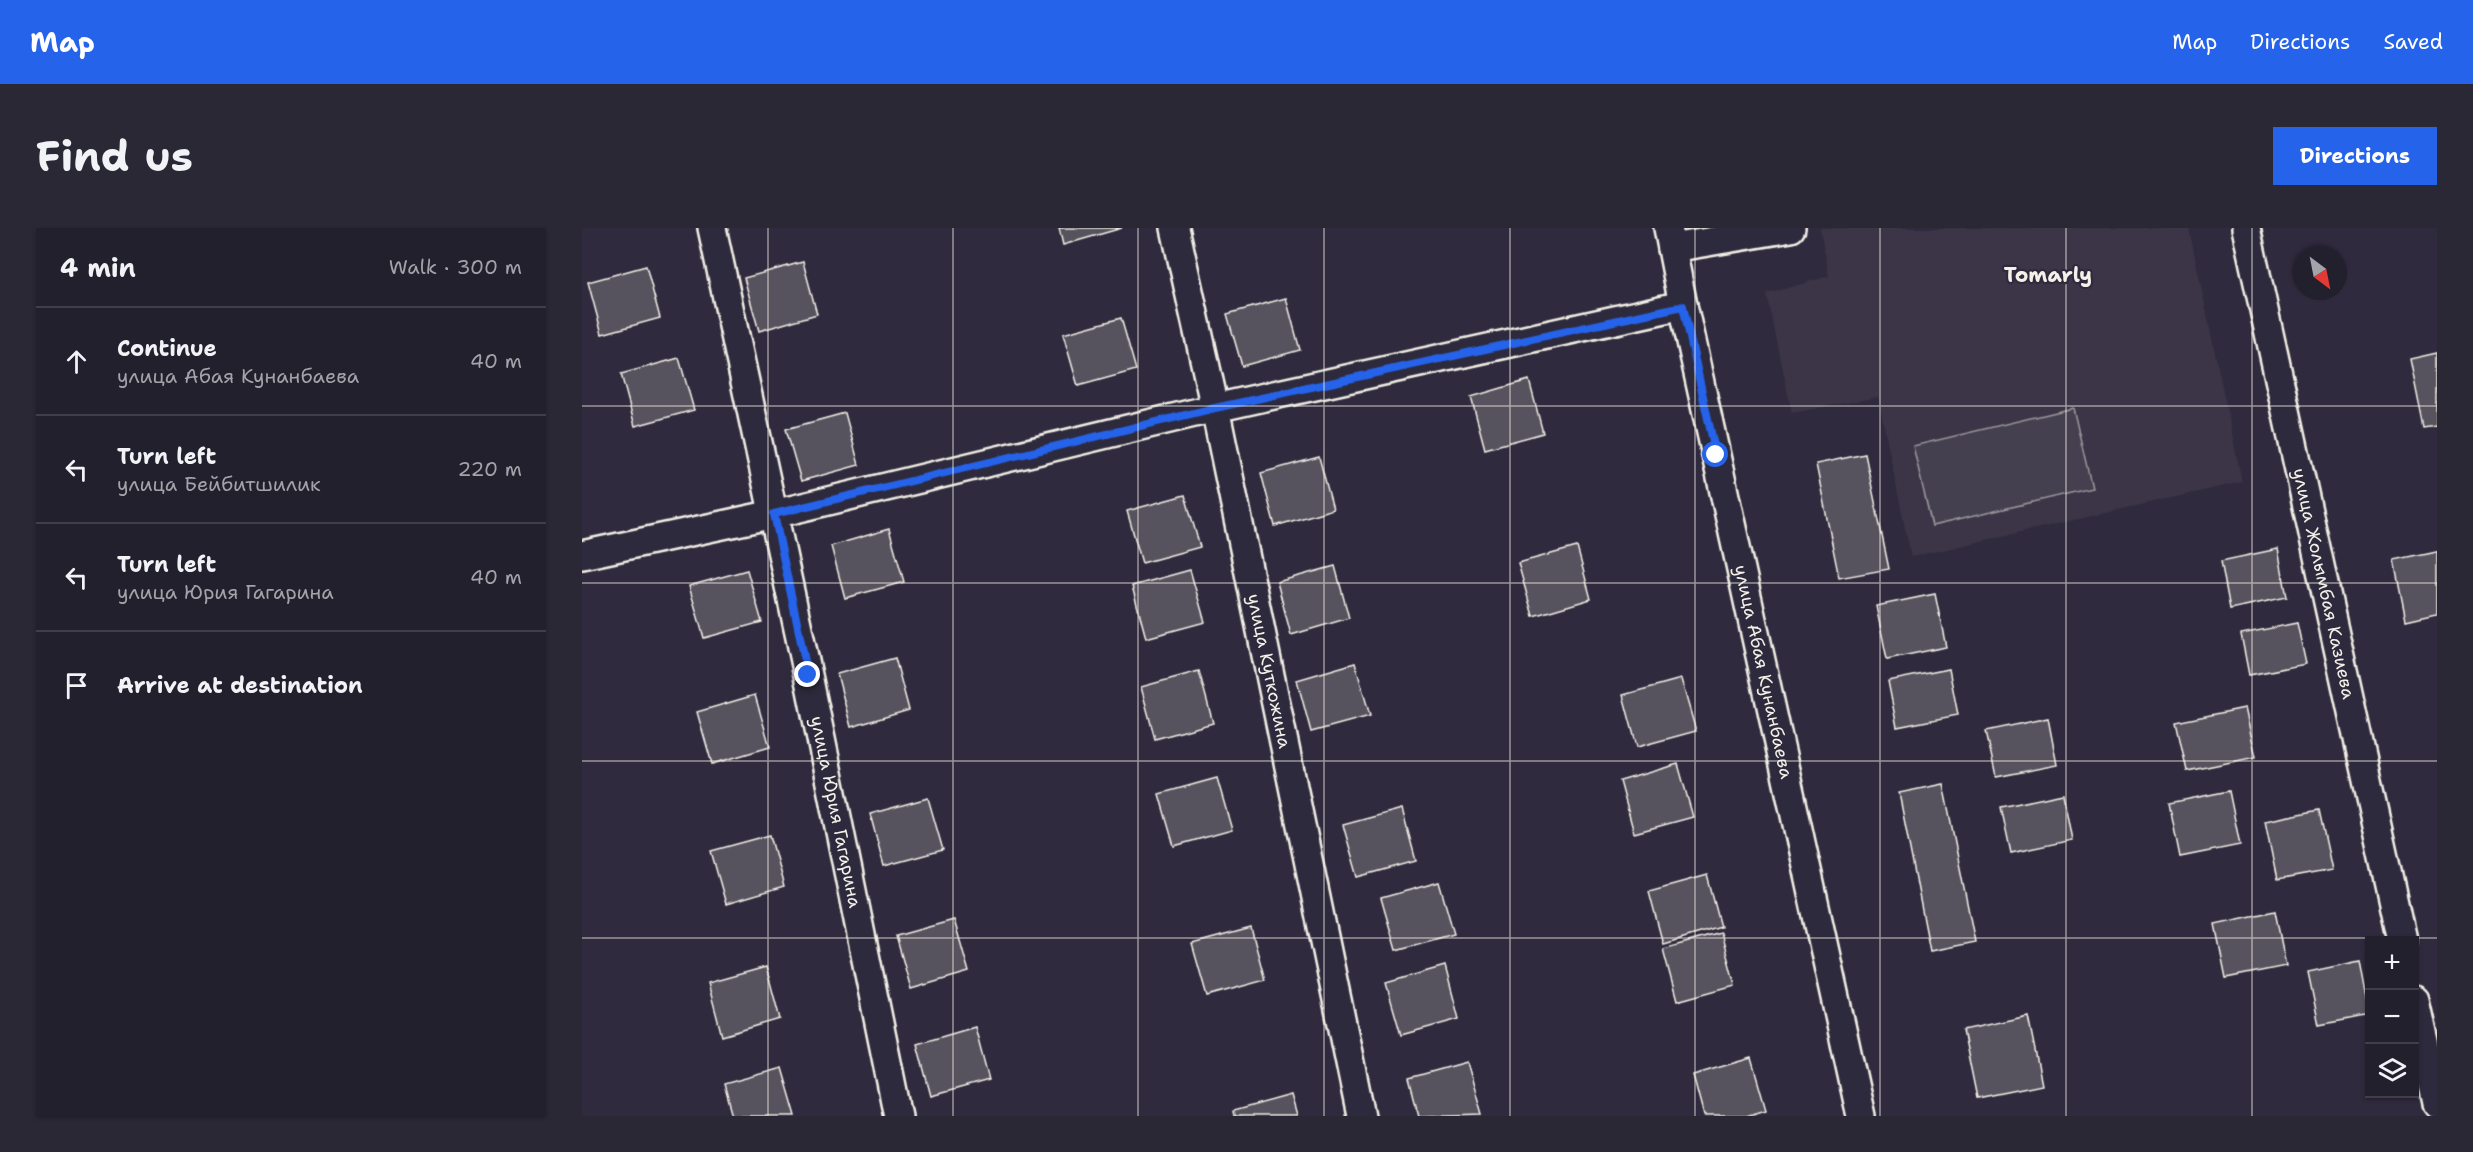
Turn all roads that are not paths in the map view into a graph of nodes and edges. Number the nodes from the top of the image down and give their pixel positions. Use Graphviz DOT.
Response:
graph roads {
  1 [pos="712,228"];
  2 [pos="1175,228"];
  3 [pos="1791,228"];
  4 [pos="2246,228"];
  5 [pos="1670,238"];
  6 [pos="1683,306"];
  7 [pos="1215,408"];
  8 [pos="774,514"];
  9 [pos="582,555"];
  10 [pos="2401,936"];
  11 [pos="2419,1019"];
  12 [pos="2437,1103"];
  13 [pos="898,1116"];
  14 [pos="1361,1116"];
  15 [pos="1861,1116"];
  1 -- 8 [label="street, улица Юрия Гагарина"];
  2 -- 7 [label="street, улица Куткожина"];
  3 -- 5 [label="street"];
  4 -- 10 [label="street, улица Жолымбая Казиева"];
  5 -- 6 [label="street, улица Абая Кунанбаева"];
  6 -- 7 [label="street"];
  6 -- 15 [label="street, улица Абая Кунанбаева"];
  7 -- 8 [label="street"];
  7 -- 14 [label="street, улица Куткожина"];
  8 -- 9 [label="street"];
  8 -- 13 [label="street, улица Юрия Гагарина"];
  11 -- 12 [label="street"];
}
